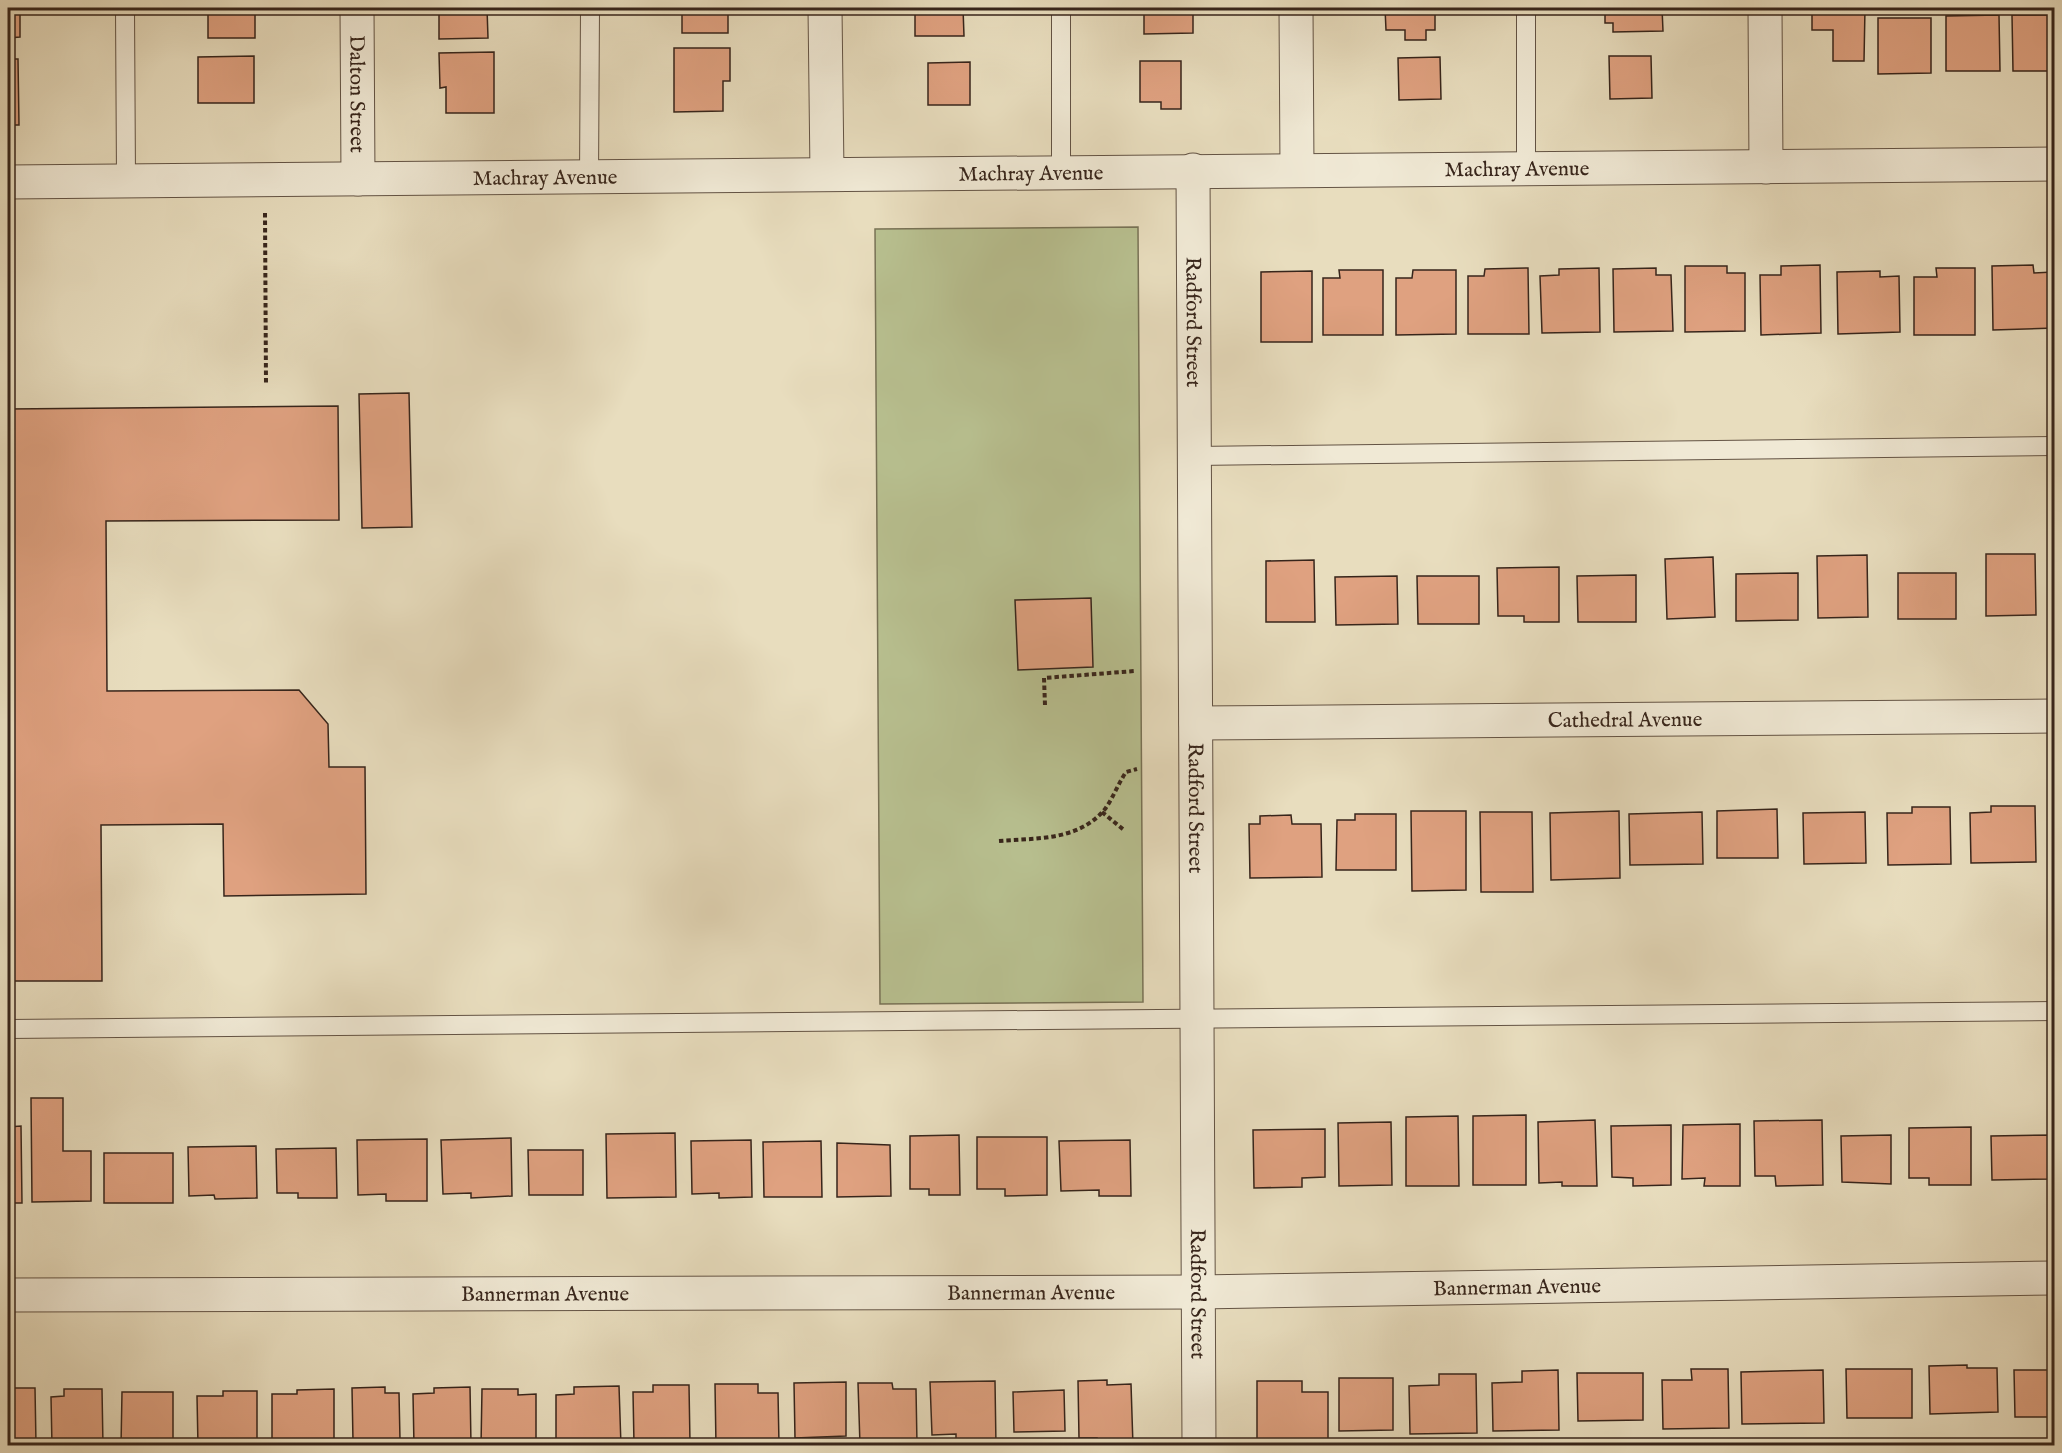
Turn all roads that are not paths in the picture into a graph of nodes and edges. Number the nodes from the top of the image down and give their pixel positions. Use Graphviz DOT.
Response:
graph roads {
  1 [pos="125,8"];
  2 [pos="357,8"];
  3 [pos="590,8"];
  4 [pos="825,8"];
  5 [pos="1061,8"];
  6 [pos="1296,8"];
  7 [pos="1526,8"];
  8 [pos="1765,8"];
  9 [pos="2055,164"];
  10 [pos="1766,167"];
  11 [pos="1526,168"];
  12 [pos="1193,170"];
  13 [pos="1297,170"];
  14 [pos="1061,171"];
  15 [pos="826,174"];
  16 [pos="590,178"];
  17 [pos="358,179"];
  18 [pos="126,180"];
  19 [pos="8,182"];
  20 [pos="2055,446"];
  21 [pos="1195,456"];
  22 [pos="2055,716"];
  23 [pos="1196,723"];
  24 [pos="2055,1011"];
  25 [pos="1199,1020"];
  26 [pos="8,1029"];
  27 [pos="2055,1278"];
  28 [pos="1199,1292"];
  29 [pos="8,1295"];
  30 [pos="1199,1446"];
  1 -- 18 [label="lane"];
  2 -- 17 [label="street, Dalton Street"];
  3 -- 16 [label="lane"];
  4 -- 15 [label="street"];
  5 -- 14 [label="lane"];
  6 -- 13 [label="street"];
  7 -- 11 [label="lane"];
  8 -- 10 [label="street"];
  9 -- 10 [label="street, Machray Avenue"];
  10 -- 11 [label="street, Machray Avenue"];
  11 -- 13 [label="street, Machray Avenue"];
  12 -- 13 [label="street, Machray Avenue"];
  12 -- 14 [label="street, Machray Avenue"];
  12 -- 21 [label="street, Radford Street"];
  14 -- 15 [label="street, Machray Avenue"];
  15 -- 16 [label="street, Machray Avenue"];
  16 -- 17 [label="street, Machray Avenue"];
  17 -- 18 [label="street, Machray Avenue"];
  18 -- 19 [label="street, Machray Avenue"];
  20 -- 21 [label="lane"];
  21 -- 23 [label="street, Radford Street"];
  22 -- 23 [label="street, Cathedral Avenue"];
  23 -- 25 [label="street, Radford Street"];
  24 -- 25 [label="lane"];
  25 -- 26 [label="lane"];
  25 -- 28 [label="street, Radford Street"];
  27 -- 28 [label="street, Bannerman Avenue"];
  28 -- 29 [label="street, Bannerman Avenue"];
  28 -- 30 [label="street, Radford Street"];
}
